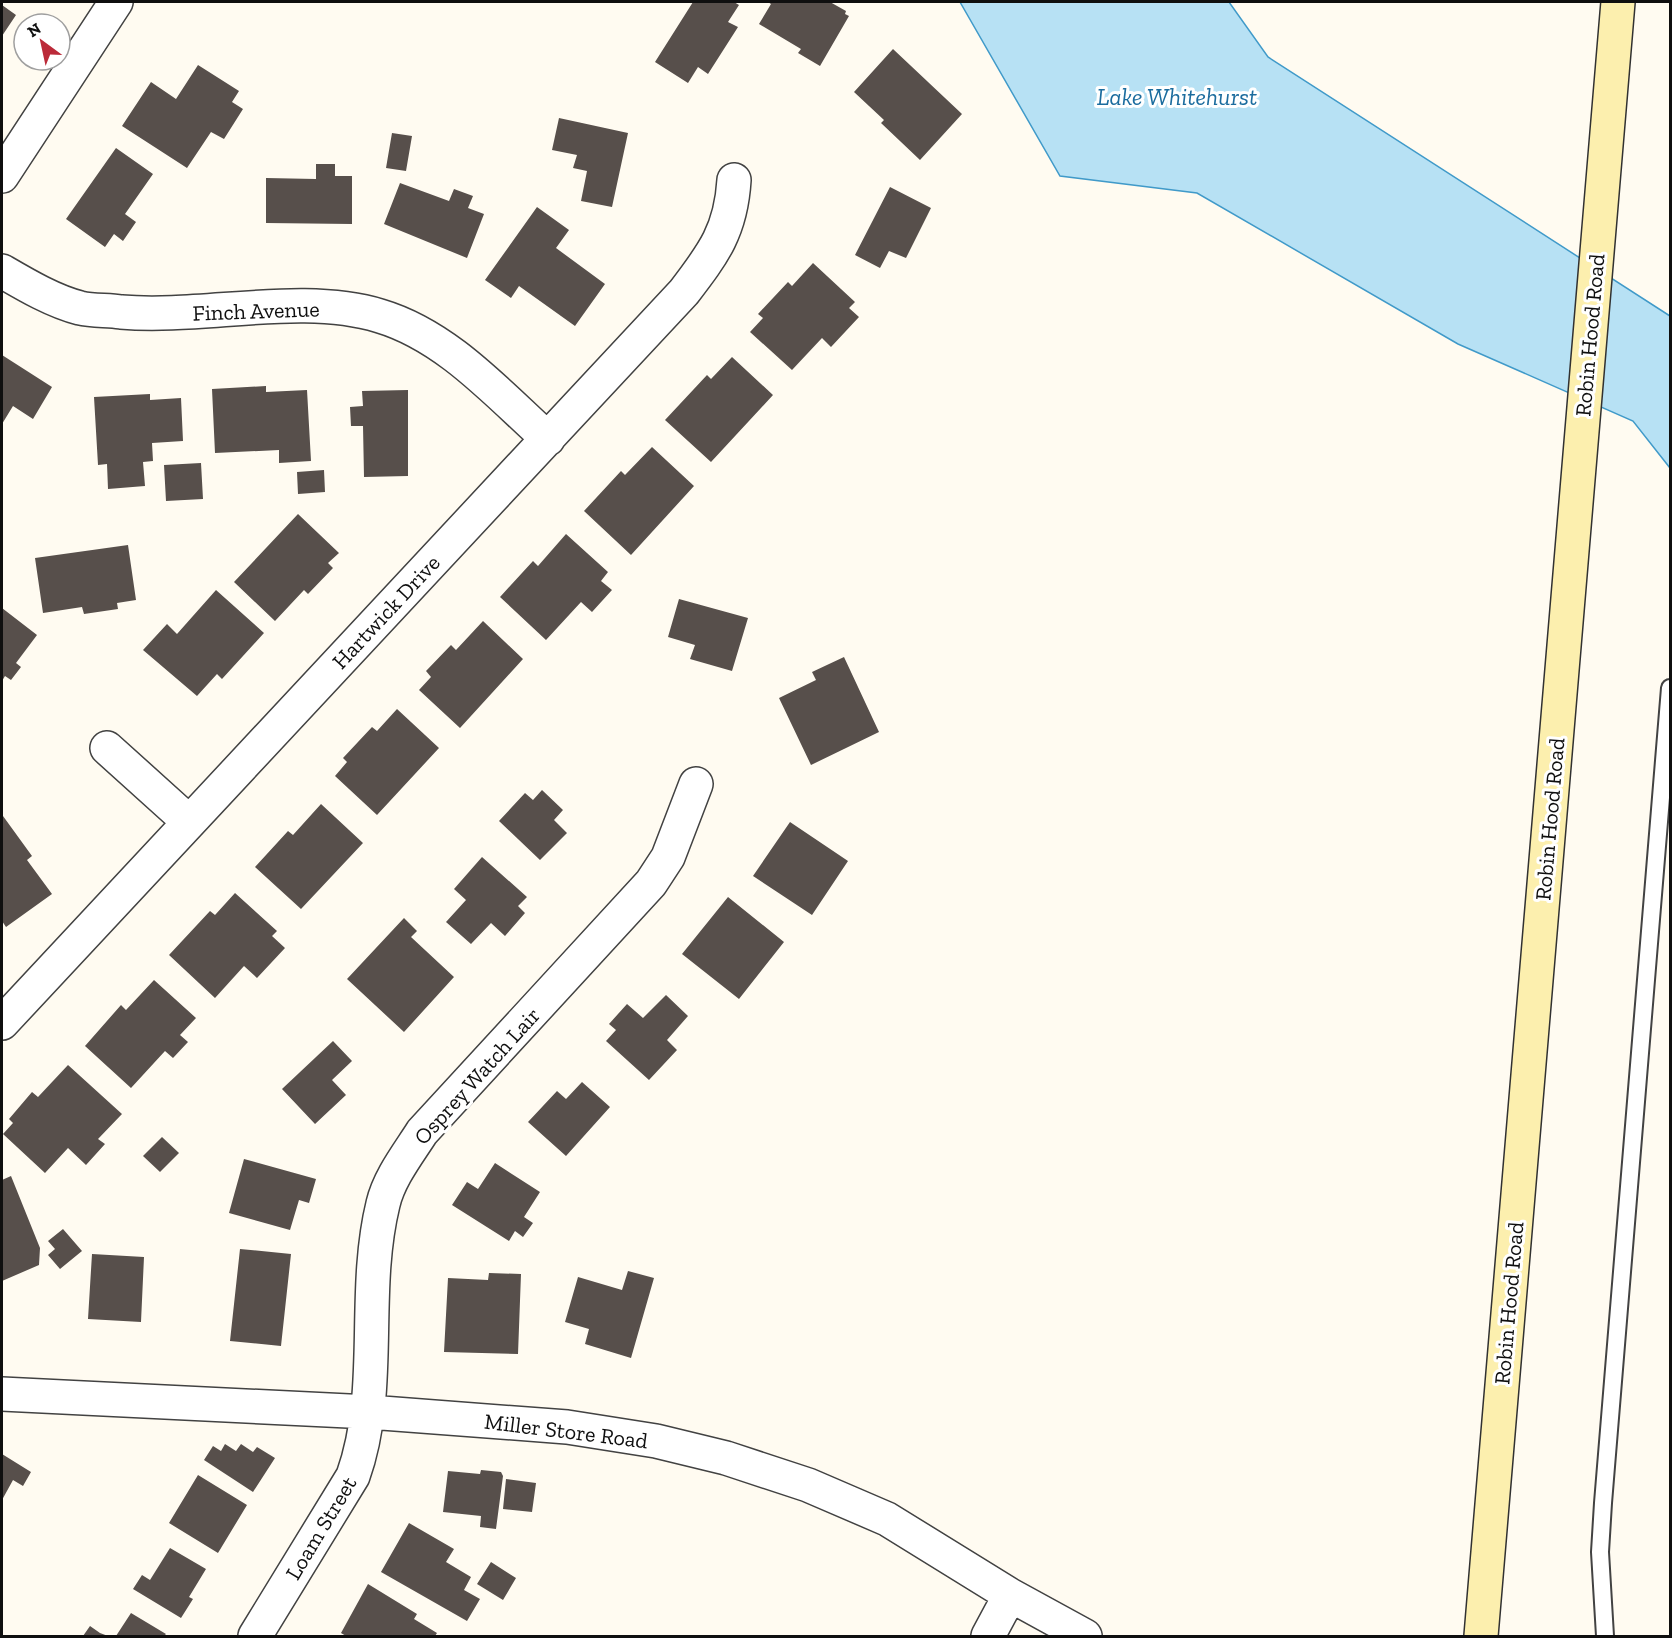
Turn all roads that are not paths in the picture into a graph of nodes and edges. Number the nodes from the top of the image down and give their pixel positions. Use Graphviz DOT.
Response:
graph roads {
  1 [pos="116,2"];
  2 [pos="1618,2"];
  3 [pos="2,176"];
  4 [pos="734,180"];
  5 [pos="2,271"];
  6 [pos="548,439"];
  7 [pos="1671,688"];
  8 [pos="107,748"];
  9 [pos="696,784"];
  10 [pos="189,822"];
  11 [pos="2,1023"];
  12 [pos="2,1394"];
  13 [pos="369,1412"];
  14 [pos="1010,1594"];
  15 [pos="255,1636"];
  16 [pos="988,1636"];
  17 [pos="1085,1636"];
  18 [pos="1481,1636"];
  19 [pos="1605,1636"];
  1 -- 3 [label="street"];
  2 -- 18 [label="street, Robin Hood Road"];
  4 -- 6 [label="street, Hartwick Drive"];
  5 -- 6 [label="street, Finch Avenue"];
  6 -- 10 [label="street, Hartwick Drive"];
  7 -- 19 [label="lane"];
  8 -- 10 [label="street"];
  9 -- 13 [label="street, Osprey Watch Lair"];
  10 -- 11 [label="street, Hartwick Drive"];
  12 -- 13 [label="street, Miller Store Road"];
  13 -- 14 [label="street, Miller Store Road"];
  13 -- 15 [label="street, Loam Street"];
  14 -- 16 [label="street"];
  14 -- 17 [label="street, Miller Store Road"];
}
